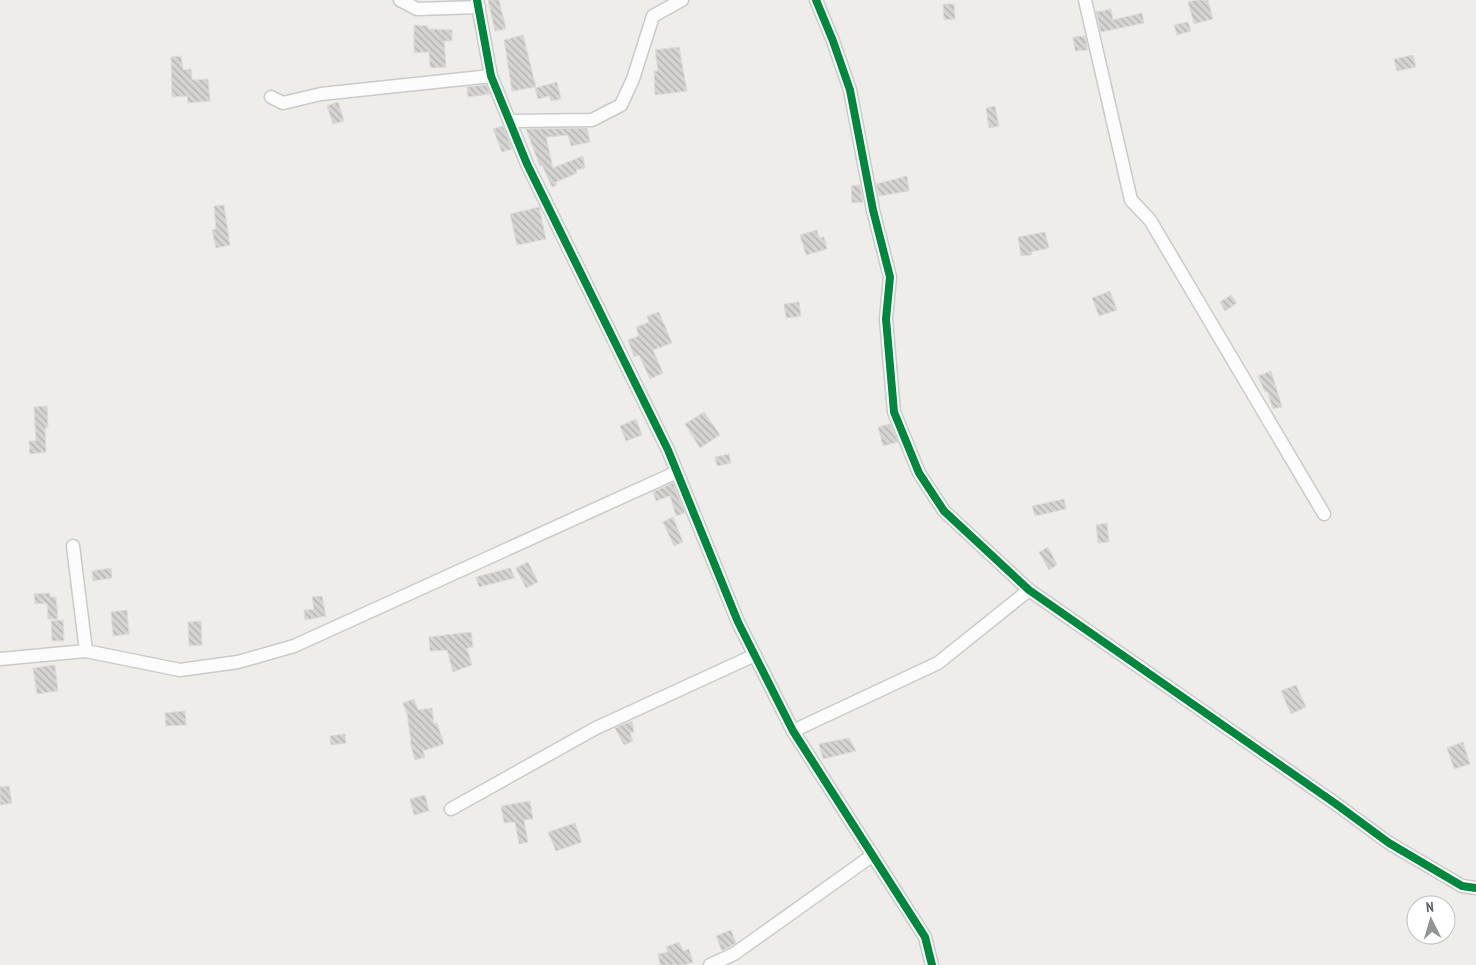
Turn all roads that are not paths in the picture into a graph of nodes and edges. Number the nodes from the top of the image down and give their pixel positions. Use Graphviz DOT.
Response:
graph roads {
  1 [pos="400,0"];
  2 [pos="682,0"];
  3 [pos="816,0"];
  4 [pos="1084,0"];
  5 [pos="478,4"];
  6 [pos="492,76"];
  7 [pos="271,97"];
  8 [pos="511,122"];
  9 [pos="677,472"];
  10 [pos="1324,514"];
  11 [pos="73,546"];
  12 [pos="1029,590"];
  13 [pos="86,651"];
  14 [pos="755,655"];
  15 [pos="0,659"];
  16 [pos="793,731"];
  17 [pos="451,809"];
  18 [pos="872,855"];
  19 [pos="1476,888"];
  20 [pos="710,965"];
  21 [pos="932,965"];
  1 -- 5 [label="street"];
  2 -- 8 [label="street"];
  3 -- 12 [label="street"];
  4 -- 10 [label="street"];
  5 -- 6 [label="street"];
  6 -- 7 [label="street"];
  6 -- 8 [label="street"];
  8 -- 9 [label="street"];
  9 -- 13 [label="street"];
  9 -- 14 [label="street"];
  11 -- 13 [label="street"];
  12 -- 16 [label="street"];
  12 -- 19 [label="street"];
  13 -- 15 [label="street"];
  14 -- 16 [label="street"];
  14 -- 17 [label="street"];
  16 -- 18 [label="street"];
  18 -- 20 [label="street"];
  18 -- 21 [label="street"];
}
